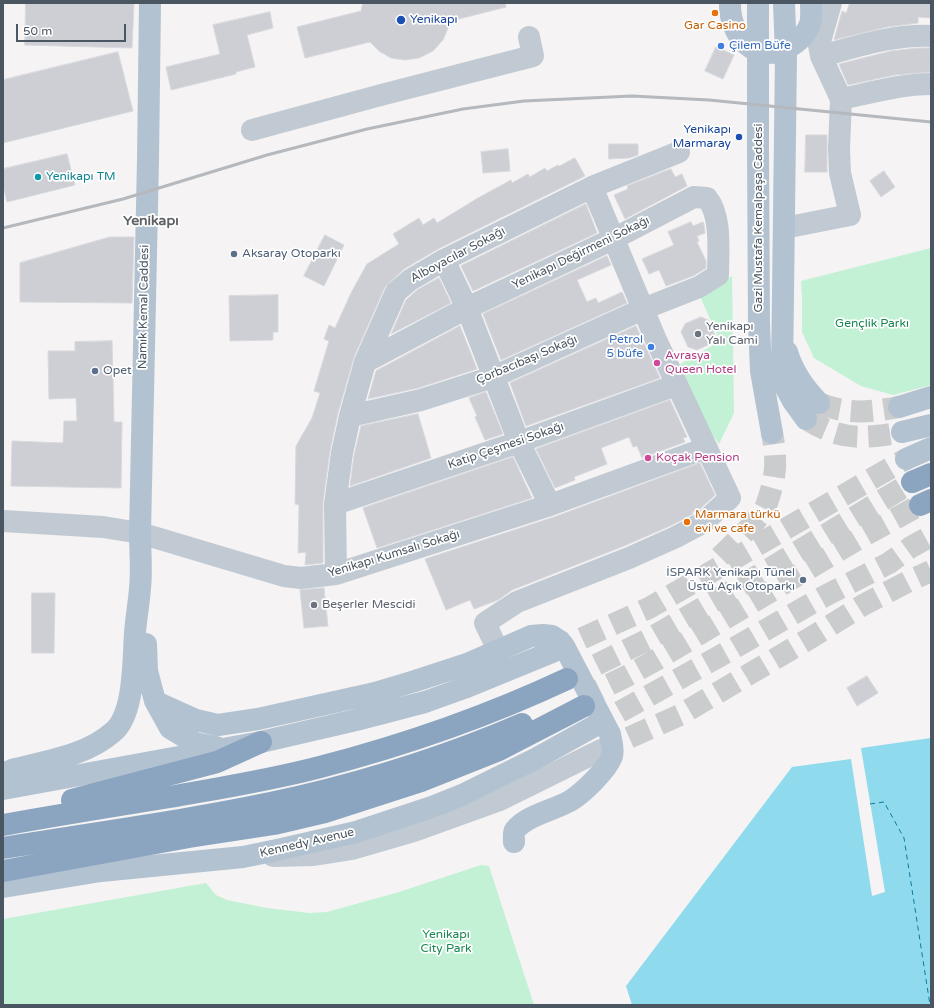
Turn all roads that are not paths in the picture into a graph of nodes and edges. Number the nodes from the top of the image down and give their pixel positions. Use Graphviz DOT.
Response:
graph roads {
  1 [pos="150,3"];
  2 [pos="730,3"];
  3 [pos="758,3"];
  4 [pos="784,3"];
  5 [pos="811,3"];
  6 [pos="830,3"];
  7 [pos="529,36"];
  8 [pos="931,36"];
  9 [pos="821,56"];
  10 [pos="931,84"];
  11 [pos="841,99"];
  12 [pos="252,130"];
  13 [pos="679,152"];
  14 [pos="592,187"];
  15 [pos="784,228"];
  16 [pos="613,239"];
  17 [pos="444,260"];
  18 [pos="698,287"];
  19 [pos="467,308"];
  20 [pos="643,309"];
  21 [pos="365,362"];
  22 [pos="494,377"];
  23 [pos="676,385"];
  24 [pos="931,398"];
  25 [pos="899,407"];
  26 [pos="813,411"];
  27 [pos="350,416"];
  28 [pos="931,425"];
  29 [pos="902,432"];
  30 [pos="772,433"];
  31 [pos="519,442"];
  32 [pos="706,448"];
  33 [pos="931,448"];
  34 [pos="906,459"];
  35 [pos="335,504"];
  36 [pos="550,504"];
  37 [pos="3,521"];
  38 [pos="140,533"];
  39 [pos="336,574"];
  40 [pos="140,587"];
  41 [pos="498,650"];
  42 [pos="552,652"];
  43 [pos="567,679"];
  44 [pos="156,702"];
  45 [pos="591,728"];
  46 [pos="261,742"];
  47 [pos="226,748"];
  48 [pos="599,751"];
  49 [pos="3,774"];
  50 [pos="3,789"];
  51 [pos="3,816"];
  52 [pos="3,824"];
  53 [pos="514,842"];
  54 [pos="3,848"];
  55 [pos="244,857"];
  56 [pos="3,871"];
  57 [pos="3,887"];
  1 -- 38 [label="main road, Namık Kemal Caddesi"];
  2 -- 5 [label="main road"];
  3 -- 30 [label="main road, Gazi Mustafa Kemalpaşa Caddesi"];
  4 -- 15 [label="main road, Gazi Mustafa Kemalpaşa Caddesi"];
  6 -- 9 [label="street"];
  7 -- 12 [label="street"];
  8 -- 9 [label="street"];
  9 -- 11 [label="street"];
  10 -- 11 [label="street"];
  11 -- 15 [label="street"];
  13 -- 14 [label="street, Alboyacılar Sokağı"];
  14 -- 16 [label="street"];
  14 -- 17 [label="street, Alboyacılar Sokağı"];
  15 -- 26 [label="main road, Gazi Mustafa Kemalpaşa Caddesi"];
  16 -- 18 [label="street, Yenikapı Değirmeni Sokağı"];
  16 -- 19 [label="street, Yenikapı Değirmeni Sokağı"];
  16 -- 20 [label="street"];
  17 -- 19 [label="street"];
  17 -- 21 [label="street, Alboyacılar Sokağı"];
  18 -- 20 [label="street, Çorbacıbaşı Sokağı"];
  19 -- 21 [label="street, Yenikapı Değirmeni Sokağı"];
  19 -- 22 [label="street"];
  20 -- 22 [label="street, Çorbacıbaşı Sokağı"];
  20 -- 23 [label="street"];
  21 -- 27 [label="street, Alboyacılar Sokağı"];
  22 -- 27 [label="street, Çorbacıbaşı Sokağı"];
  22 -- 31 [label="street"];
  23 -- 31 [label="street, Katip Çeşmesi Sokağı"];
  23 -- 32 [label="street"];
  24 -- 25 [label="main road"];
  27 -- 35 [label="street, Alboyacılar Sokağı"];
  28 -- 29 [label="main road"];
  31 -- 35 [label="street, Katip Çeşmesi Sokağı"];
  31 -- 36 [label="street"];
  32 -- 36 [label="street, Yenikapı Kumsalı Sokağı"];
  32 -- 41 [label="street"];
  33 -- 34 [label="main road"];
  35 -- 39 [label="street, Alboyacılar Sokağı"];
  36 -- 39 [label="street, Yenikapı Kumsalı Sokağı"];
  37 -- 38 [label="street, Yenikapı Kumsalı Sokağı"];
  38 -- 39 [label="street, Yenikapı Kumsalı Sokağı"];
  38 -- 40 [label="main road, Namık Kemal Caddesi"];
  40 -- 44 [label="main road"];
  40 -- 49 [label="main road"];
  41 -- 44 [label="main road"];
  41 -- 53 [label="main road"];
  42 -- 46 [label="main road"];
  43 -- 52 [label="highway"];
  44 -- 47 [label="main road"];
  45 -- 55 [label="main road, Kennedy Avenue"];
  46 -- 47 [label="main road"];
  46 -- 51 [label="highway"];
  47 -- 50 [label="main road"];
  48 -- 55 [label="street"];
  54 -- 56 [label="highway"];
  55 -- 57 [label="main road, Kennedy Avenue"];
}
